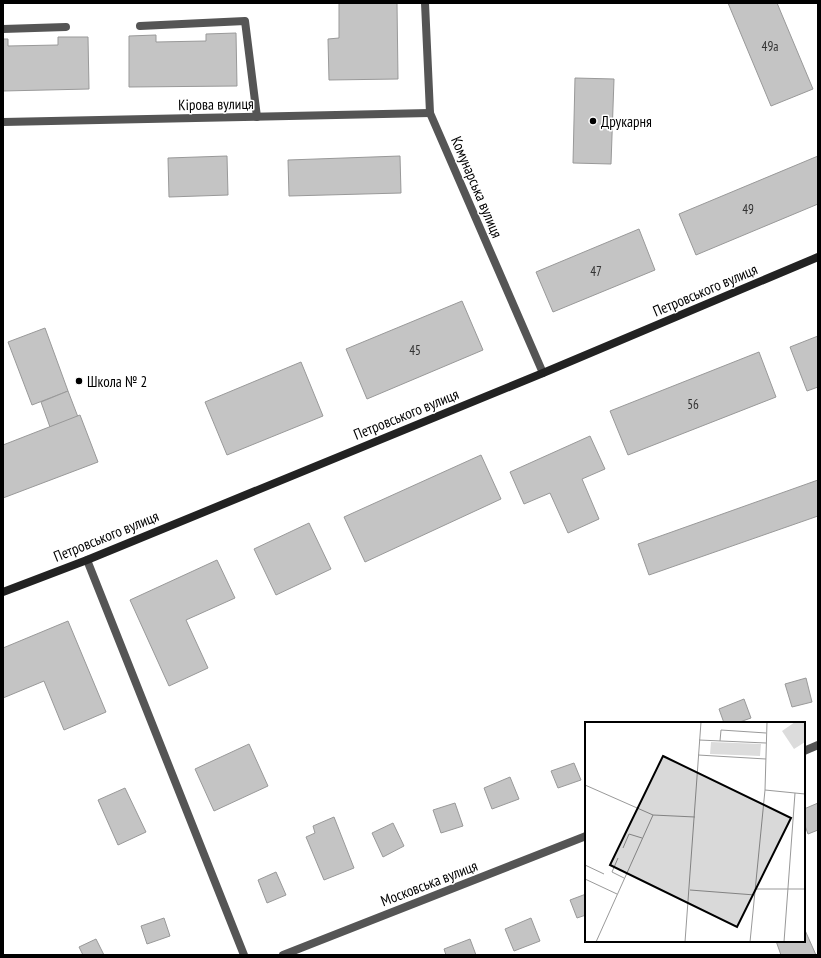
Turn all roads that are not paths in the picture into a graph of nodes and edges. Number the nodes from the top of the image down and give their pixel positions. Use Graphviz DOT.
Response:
graph roads {
  1 [pos="426,3"];
  2 [pos="140,26"];
  3 [pos="66,27"];
  4 [pos="3,29"];
  5 [pos="430,114"];
  6 [pos="257,117"];
  7 [pos="3,122"];
  8 [pos="818,257"];
  9 [pos="543,373"];
  10 [pos="87,560"];
  11 [pos="3,592"];
  12 [pos="818,745"];
  13 [pos="805,750"];
  14 [pos="585,836"];
  15 [pos="244,955"];
  16 [pos="284,955"];
  1 -- 5 [label="street, Комунарська вулиця"];
  2 -- 6 [label="street"];
  3 -- 4 [label="street"];
  5 -- 6 [label="street, Кірова вулиця"];
  5 -- 9 [label="street, Комунарська вулиця"];
  6 -- 7 [label="street, Кірова вулиця"];
  8 -- 9 [label="main road, Петровського вулиця"];
  9 -- 10 [label="main road, Петровського вулиця"];
  10 -- 11 [label="main road, Петровського вулиця"];
  10 -- 15 [label="street"];
  12 -- 13 [label="street"];
  14 -- 16 [label="street, Московська вулиця"];
}
